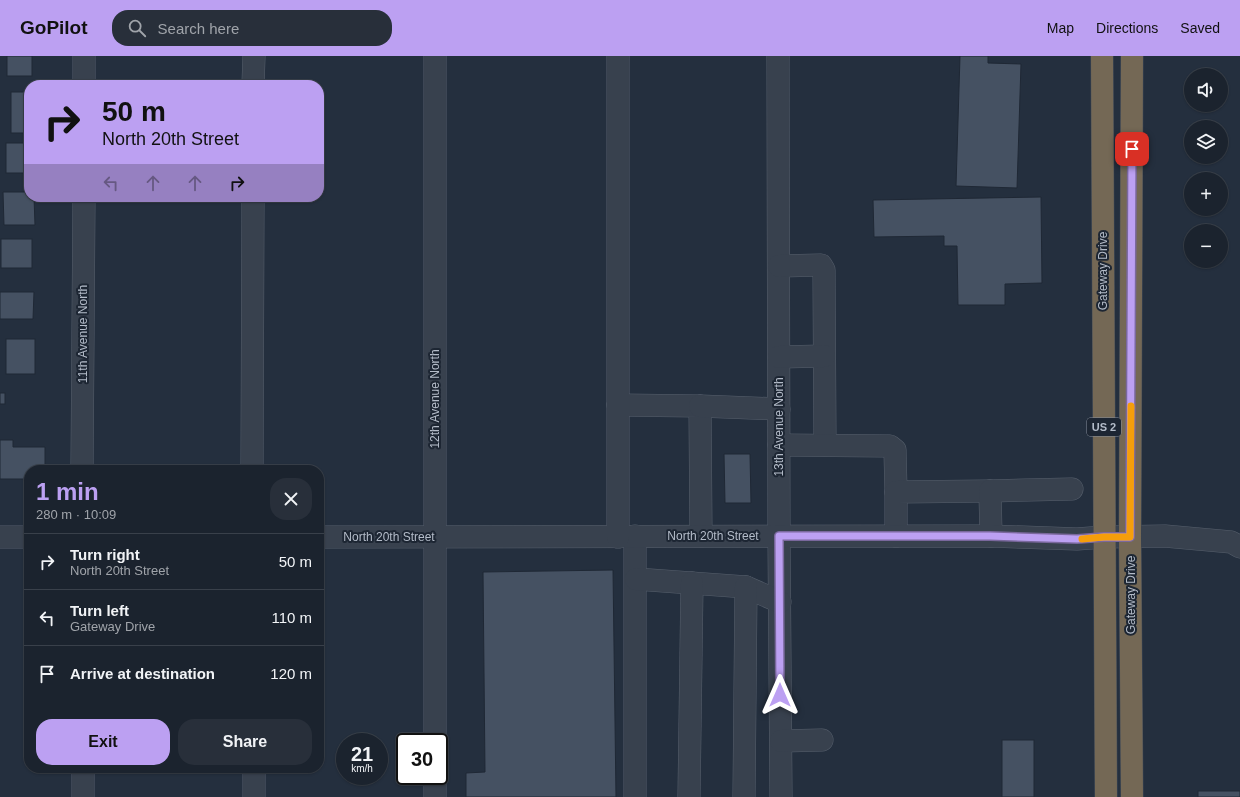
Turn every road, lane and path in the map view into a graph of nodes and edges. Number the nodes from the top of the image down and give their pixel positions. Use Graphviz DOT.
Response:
graph roads {
  1 [pos="84,56"];
  2 [pos="254,56"];
  3 [pos="435,56"];
  4 [pos="618,56"];
  5 [pos="778,56"];
  6 [pos="1102,56"];
  7 [pos="1132,56"];
  8 [pos="84,80"];
  9 [pos="254,80"];
  10 [pos="84,202"];
  11 [pos="253,202"];
  12 [pos="778,266"];
  13 [pos="824,356"];
  14 [pos="778,357"];
  15 [pos="618,405"];
  16 [pos="700,406"];
  17 [pos="778,409"];
  18 [pos="779,445"];
  19 [pos="825,445"];
  20 [pos="82,465"];
  21 [pos="252,465"];
  22 [pos="1072,489"];
  23 [pos="990,491"];
  24 [pos="896,492"];
  25 [pos="626,536"];
  26 [pos="701,536"];
  27 [pos="779,536"];
  28 [pos="896,536"];
  29 [pos="990,536"];
  30 [pos="0,537"];
  31 [pos="24,537"];
  32 [pos="324,537"];
  33 [pos="1104,537"];
  34 [pos="1130,537"];
  35 [pos="434,538"];
  36 [pos="1240,547"];
  37 [pos="636,579"];
  38 [pos="692,582"];
  39 [pos="746,587"];
  40 [pos="780,602"];
  41 [pos="435,733"];
  42 [pos="822,740"];
  43 [pos="781,741"];
  44 [pos="82,773"];
  45 [pos="254,773"];
  46 [pos="435,785"];
  47 [pos="83,797"];
  48 [pos="254,797"];
  49 [pos="435,797"];
  50 [pos="635,797"];
  51 [pos="689,797"];
  52 [pos="744,797"];
  53 [pos="781,797"];
  54 [pos="1106,797"];
  55 [pos="1132,797"];
  1 -- 8 [label="street"];
  2 -- 9 [label="street"];
  3 -- 35 [label="street, 12th Avenue North"];
  4 -- 15 [label="street"];
  5 -- 12 [label="street, 13th Avenue North"];
  6 -- 33 [label="highway, Gateway Drive / US 2"];
  7 -- 34 [label="highway, Gateway Drive / US 2"];
  10 -- 20 [label="street, 11th Avenue North"];
  11 -- 21 [label="street"];
  12 -- 13 [label="street"];
  12 -- 14 [label="street, 13th Avenue North"];
  13 -- 14 [label="street"];
  13 -- 19 [label="street"];
  14 -- 17 [label="street, 13th Avenue North"];
  15 -- 16 [label="street"];
  15 -- 25 [label="street"];
  16 -- 17 [label="street"];
  16 -- 26 [label="street"];
  17 -- 18 [label="street, 13th Avenue North"];
  18 -- 19 [label="street"];
  18 -- 27 [label="street, 13th Avenue North"];
  19 -- 24 [label="street"];
  22 -- 23 [label="street"];
  23 -- 24 [label="street"];
  23 -- 29 [label="street"];
  24 -- 28 [label="street"];
  25 -- 26 [label="street, North 20th Street"];
  25 -- 35 [label="street, North 20th Street"];
  25 -- 37 [label="street"];
  26 -- 27 [label="street, North 20th Street"];
  27 -- 28 [label="street, North 20th Street"];
  27 -- 40 [label="street, 13th Avenue North"];
  28 -- 29 [label="street, North 20th Street"];
  29 -- 33 [label="street, North 20th Street"];
  30 -- 31 [label="street"];
  32 -- 35 [label="street, North 20th Street"];
  33 -- 34 [label="street, North 20th Street"];
  33 -- 54 [label="highway, Gateway Drive / US 2"];
  34 -- 36 [label="street, North 20th Street"];
  34 -- 55 [label="highway, Gateway Drive / US 2"];
  35 -- 41 [label="street, 12th Avenue North"];
  37 -- 38 [label="street"];
  37 -- 50 [label="street"];
  38 -- 39 [label="street"];
  38 -- 51 [label="street"];
  39 -- 40 [label="street"];
  39 -- 52 [label="street"];
  40 -- 43 [label="street, 13th Avenue North"];
  42 -- 43 [label="street"];
  43 -- 53 [label="street, 13th Avenue North"];
  44 -- 47 [label="street"];
  45 -- 48 [label="street"];
  46 -- 49 [label="street"];
}
